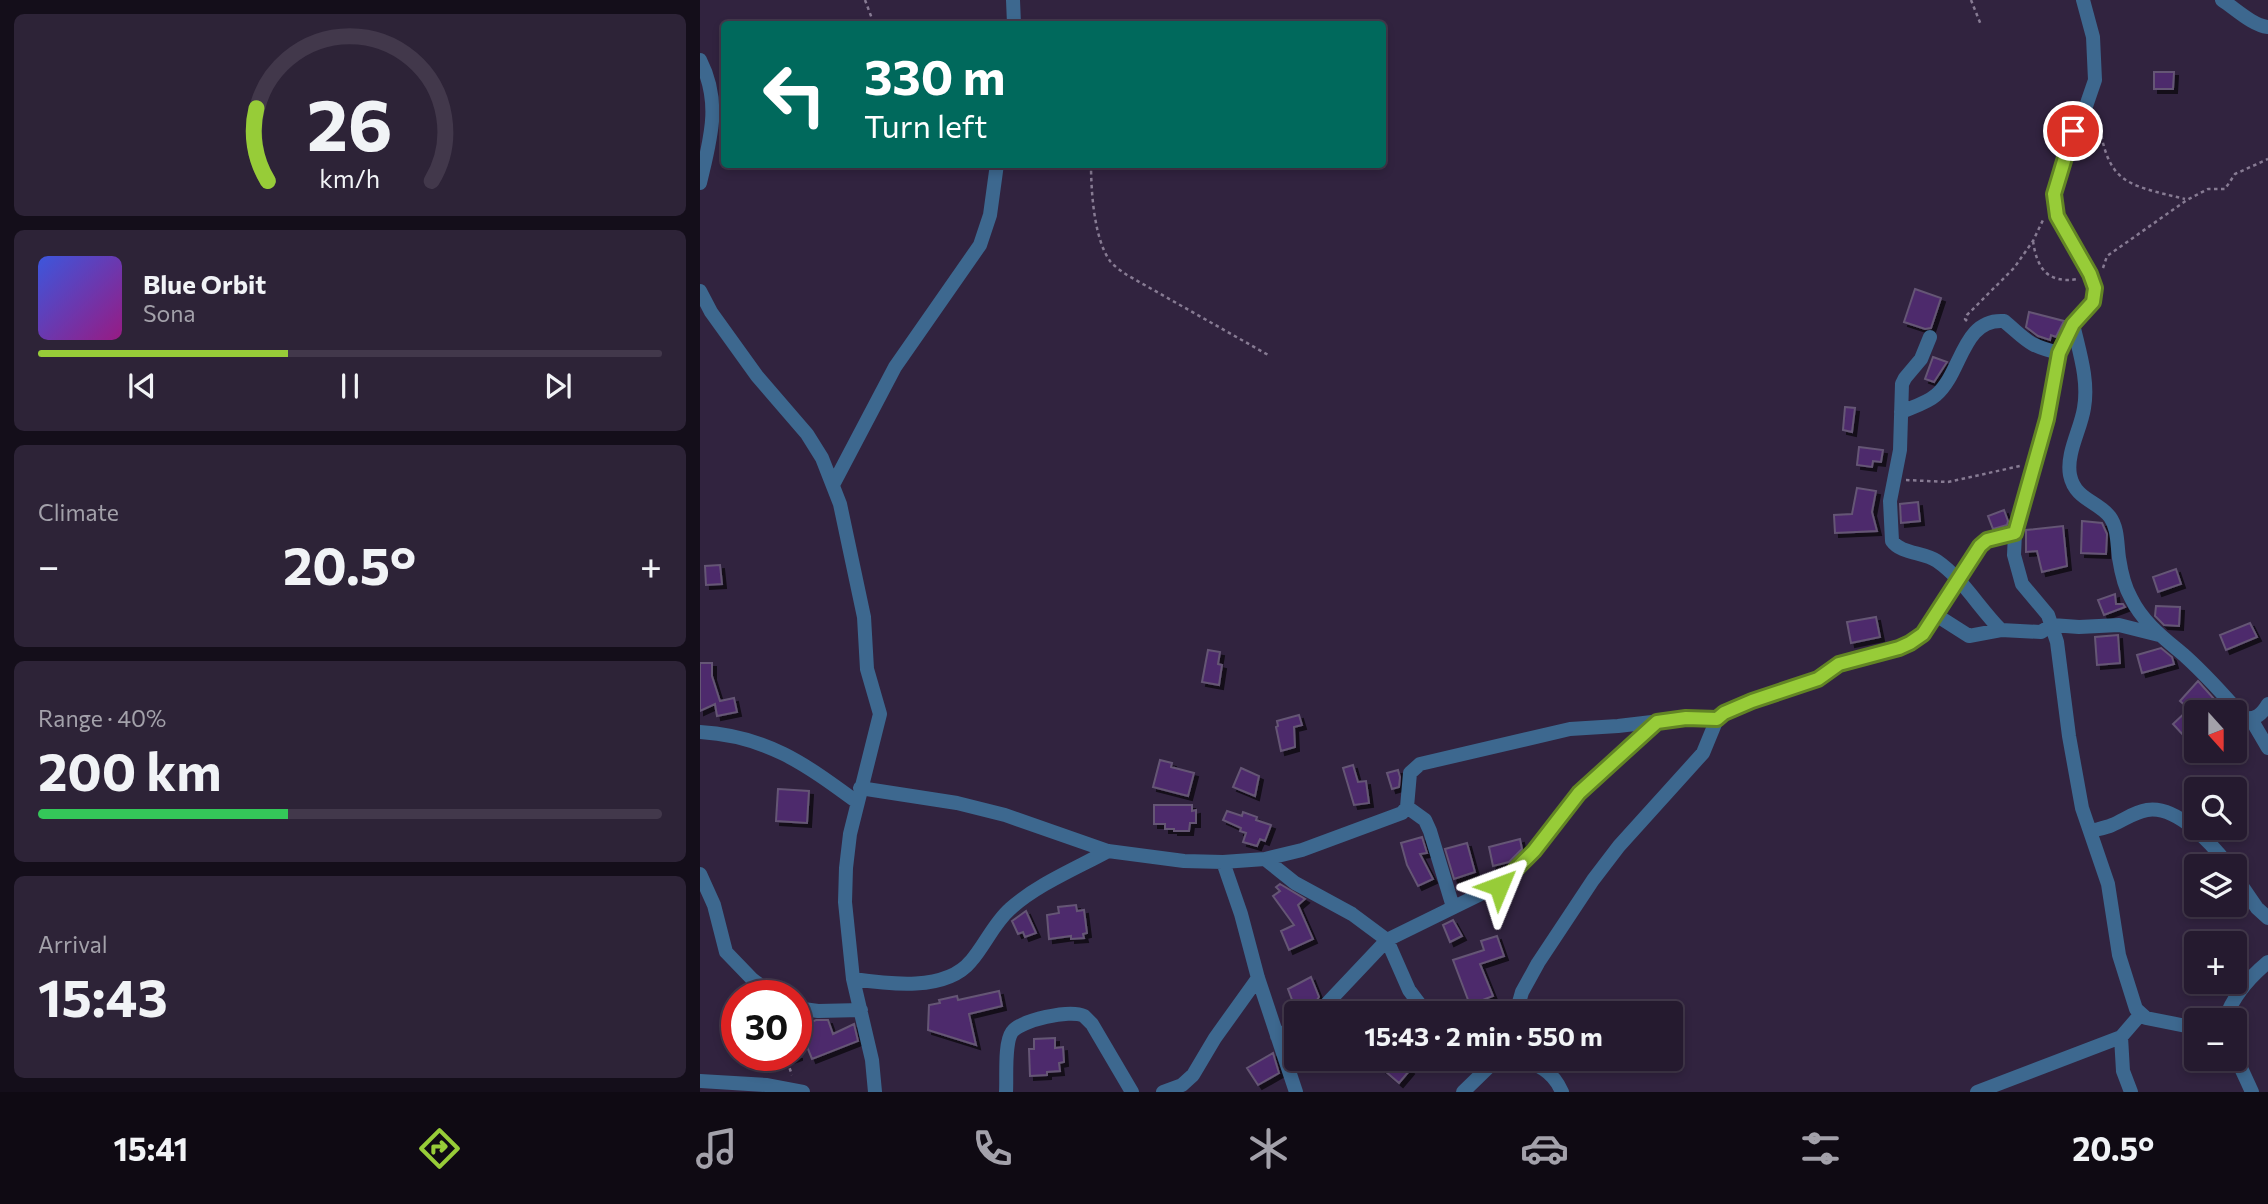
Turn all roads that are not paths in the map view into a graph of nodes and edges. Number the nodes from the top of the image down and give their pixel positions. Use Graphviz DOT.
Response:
graph roads {
  1 [pos="1013,0"];
  2 [pos="2083,0"];
  3 [pos="2223,0"];
  4 [pos="1014,21"];
  5 [pos="2268,27"];
  6 [pos="700,60"];
  7 [pos="996,168"];
  8 [pos="700,183"];
  9 [pos="700,291"];
  10 [pos="705,309"];
  11 [pos="2073,324"];
  12 [pos="1930,337"];
  13 [pos="2059,353"];
  14 [pos="1902,412"];
  15 [pos="834,483"];
  16 [pos="2015,533"];
  17 [pos="1959,580"];
  18 [pos="1936,615"];
  19 [pos="2052,625"];
  20 [pos="2001,630"];
  21 [pos="2161,636"];
  22 [pos="2268,704"];
  23 [pos="1717,719"];
  24 [pos="2251,719"];
  25 [pos="1657,722"];
  26 [pos="700,732"];
  27 [pos="2266,740"];
  28 [pos="859,795"];
  29 [pos="1407,807"];
  30 [pos="2091,831"];
  31 [pos="1108,851"];
  32 [pos="2217,854"];
  33 [pos="1265,859"];
  34 [pos="1223,862"];
  35 [pos="700,874"];
  36 [pos="2247,893"];
  37 [pos="1453,907"];
  38 [pos="2268,918"];
  39 [pos="1387,940"];
  40 [pos="2268,962"];
  41 [pos="1258,978"];
  42 [pos="853,979"];
  43 [pos="752,980"];
  44 [pos="1329,1001"];
  45 [pos="1417,1001"];
  46 [pos="1520,1001"];
  47 [pos="2229,1008"];
  48 [pos="812,1010"];
  49 [pos="861,1010"];
  50 [pos="2140,1015"];
  51 [pos="2184,1026"];
  52 [pos="1284,1032"];
  53 [pos="1277,1036"];
  54 [pos="2122,1037"];
  55 [pos="1485,1071"];
  56 [pos="1546,1071"];
  57 [pos="2123,1071"];
  58 [pos="2242,1071"];
  59 [pos="700,1081"];
  60 [pos="764,1089"];
  61 [pos="800,1091"];
  62 [pos="875,1092"];
  63 [pos="1006,1092"];
  64 [pos="1132,1092"];
  65 [pos="1163,1092"];
  66 [pos="1296,1092"];
  67 [pos="1463,1092"];
  68 [pos="1562,1092"];
  69 [pos="1976,1092"];
  70 [pos="2120,1092"];
  71 [pos="2131,1092"];
  72 [pos="2252,1092"];
  1 -- 4 [label="street"];
  2 -- 11 [label="street"];
  3 -- 5 [label="street"];
  6 -- 8 [label="street"];
  7 -- 15 [label="street"];
  9 -- 10 [label="street"];
  10 -- 15 [label="street"];
  11 -- 13 [label="street"];
  11 -- 21 [label="street"];
  12 -- 14 [label="street"];
  13 -- 14 [label="street"];
  13 -- 16 [label="street"];
  14 -- 17 [label="street"];
  15 -- 28 [label="street"];
  16 -- 17 [label="street"];
  16 -- 19 [label="street"];
  17 -- 18 [label="street"];
  17 -- 20 [label="street"];
  18 -- 20 [label="street"];
  18 -- 23 [label="street"];
  19 -- 20 [label="street"];
  19 -- 21 [label="street"];
  19 -- 30 [label="street"];
  21 -- 24 [label="street"];
  22 -- 24 [label="street"];
  23 -- 25 [label="street"];
  23 -- 46 [label="street"];
  24 -- 27 [label="street"];
  25 -- 29 [label="street"];
  25 -- 37 [label="street"];
  26 -- 28 [label="street"];
  28 -- 31 [label="street"];
  28 -- 42 [label="street"];
  29 -- 33 [label="street"];
  29 -- 37 [label="street"];
  30 -- 32 [label="street"];
  30 -- 50 [label="street"];
  31 -- 34 [label="street"];
  31 -- 42 [label="street"];
  33 -- 34 [label="street"];
  33 -- 39 [label="street"];
  34 -- 41 [label="street"];
  35 -- 43 [label="street"];
  36 -- 38 [label="street"];
  37 -- 39 [label="street"];
  39 -- 44 [label="street"];
  39 -- 45 [label="street"];
  40 -- 47 [label="street"];
  41 -- 53 [label="street"];
  41 -- 65 [label="street"];
  42 -- 49 [label="street"];
  48 -- 49 [label="street"];
  49 -- 62 [label="street"];
  50 -- 51 [label="street"];
  50 -- 54 [label="street"];
  52 -- 53 [label="street"];
  53 -- 66 [label="street"];
  54 -- 57 [label="street"];
  54 -- 69 [label="street"];
  55 -- 67 [label="street"];
  56 -- 68 [label="street"];
  57 -- 70 [label="street"];
  57 -- 71 [label="street"];
  58 -- 72 [label="street"];
  59 -- 60 [label="street"];
  60 -- 61 [label="street"];
  63 -- 64 [label="street"];
}
